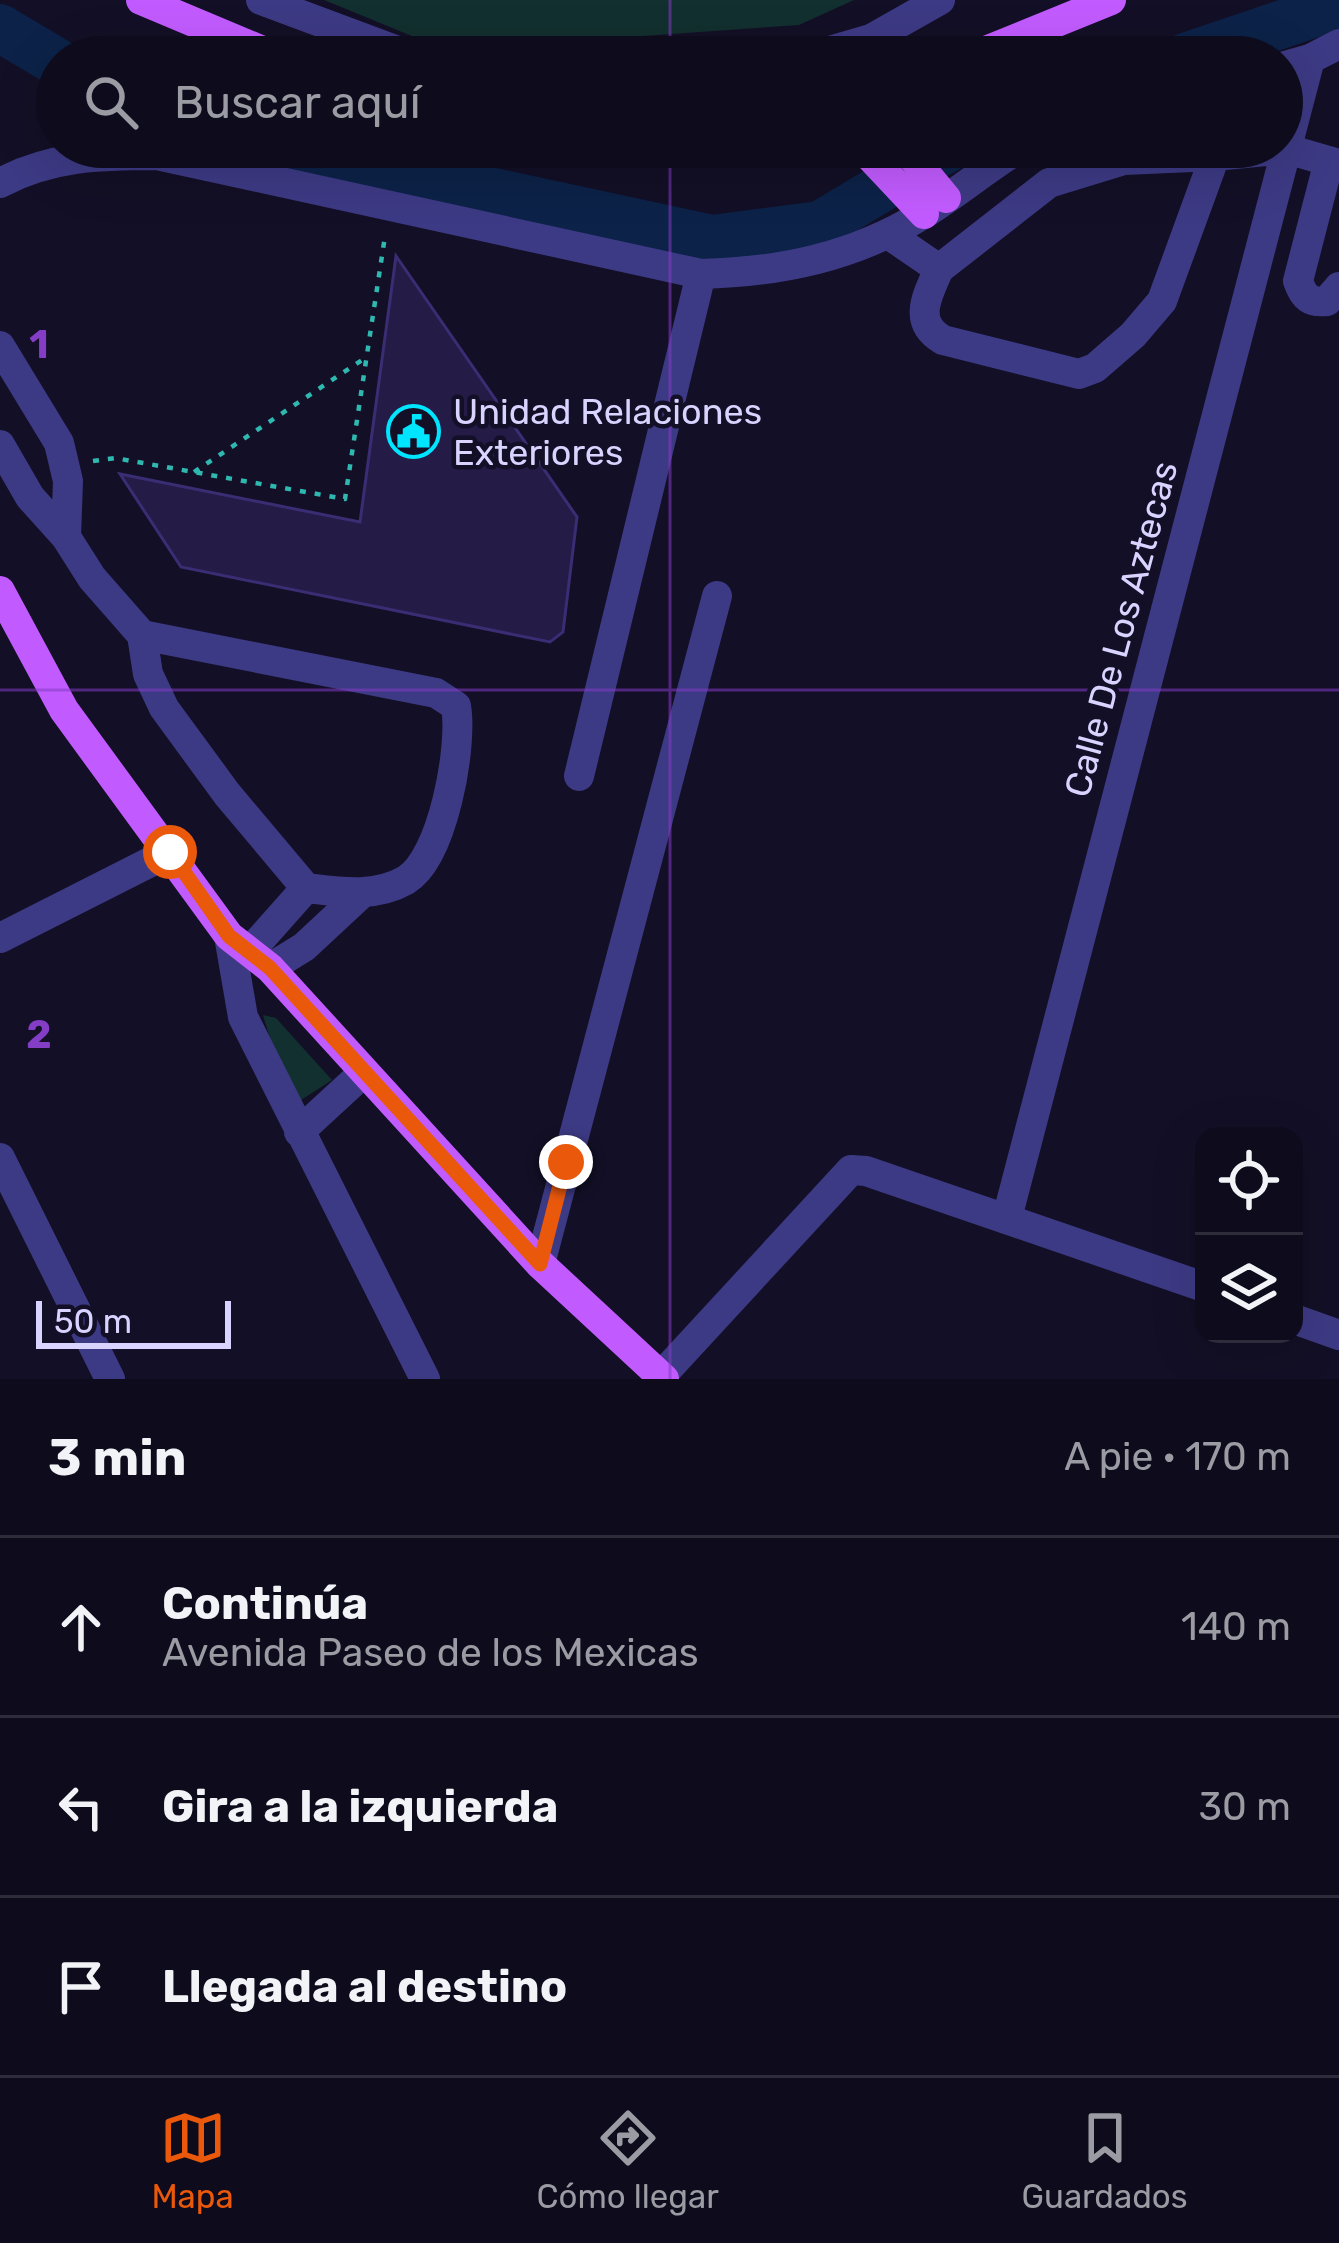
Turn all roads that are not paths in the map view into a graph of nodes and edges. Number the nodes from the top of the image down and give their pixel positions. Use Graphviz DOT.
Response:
graph roads {
  1 [pos="141,0"];
  2 [pos="261,0"];
  3 [pos="940,0"];
  4 [pos="1111,0"];
  5 [pos="227,36"];
  6 [pos="358,36"];
  7 [pos="877,36"];
  8 [pos="1023,36"];
  9 [pos="1339,44"];
  10 [pos="1303,60"];
  11 [pos="1303,153"];
  12 [pos="1334,162"];
  13 [pos="36,167"];
  14 [pos="216,168"];
  15 [pos="888,168"];
  16 [pos="914,168"];
  17 [pos="986,168"];
  18 [pos="1098,168"];
  19 [pos="1210,168"];
  20 [pos="1282,168"];
  21 [pos="0,183"];
  22 [pos="930,200"];
  23 [pos="888,235"];
  24 [pos="939,269"];
  25 [pos="701,274"];
  26 [pos="1339,287"];
  27 [pos="0,346"];
  28 [pos="0,445"];
  29 [pos="66,537"];
  30 [pos="0,591"];
  31 [pos="717,596"];
  32 [pos="142,635"];
  33 [pos="579,776"];
  34 [pos="170,852"];
  35 [pos="306,888"];
  36 [pos="360,895"];
  37 [pos="0,938"];
  38 [pos="250,952"];
  39 [pos="362,1074"];
  40 [pos="299,1132"];
  41 [pos="0,1158"];
  42 [pos="1006,1218"];
  43 [pos="540,1264"];
  44 [pos="1195,1284"];
  45 [pos="1303,1322"];
  46 [pos="1339,1335"];
  47 [pos="662,1377"];
  48 [pos="110,1379"];
  49 [pos="425,1379"];
  1 -- 5 [label="main road"];
  2 -- 6 [label="street"];
  3 -- 7 [label="street"];
  4 -- 8 [label="main road"];
  9 -- 10 [label="street"];
  11 -- 12 [label="street"];
  12 -- 26 [label="street"];
  13 -- 21 [label="street"];
  14 -- 25 [label="street"];
  15 -- 22 [label="main road"];
  16 -- 22 [label="main road"];
  17 -- 22 [label="street"];
  18 -- 24 [label="street"];
  19 -- 24 [label="street"];
  20 -- 42 [label="street, Calle De Los Aztecas"];
  22 -- 23 [label="street"];
  23 -- 24 [label="street"];
  23 -- 25 [label="street"];
  25 -- 33 [label="street"];
  27 -- 29 [label="street"];
  28 -- 29 [label="street"];
  29 -- 32 [label="street"];
  30 -- 34 [label="main road"];
  31 -- 43 [label="street"];
  32 -- 35 [label="street"];
  32 -- 36 [label="street"];
  34 -- 37 [label="street"];
  34 -- 38 [label="main road"];
  35 -- 36 [label="street"];
  35 -- 38 [label="street"];
  36 -- 38 [label="street"];
  38 -- 39 [label="main road"];
  38 -- 40 [label="street"];
  39 -- 40 [label="street"];
  39 -- 43 [label="main road"];
  40 -- 49 [label="street"];
  41 -- 48 [label="street"];
  42 -- 44 [label="street"];
  42 -- 47 [label="street"];
  43 -- 47 [label="main road"];
  45 -- 46 [label="street"];
}
